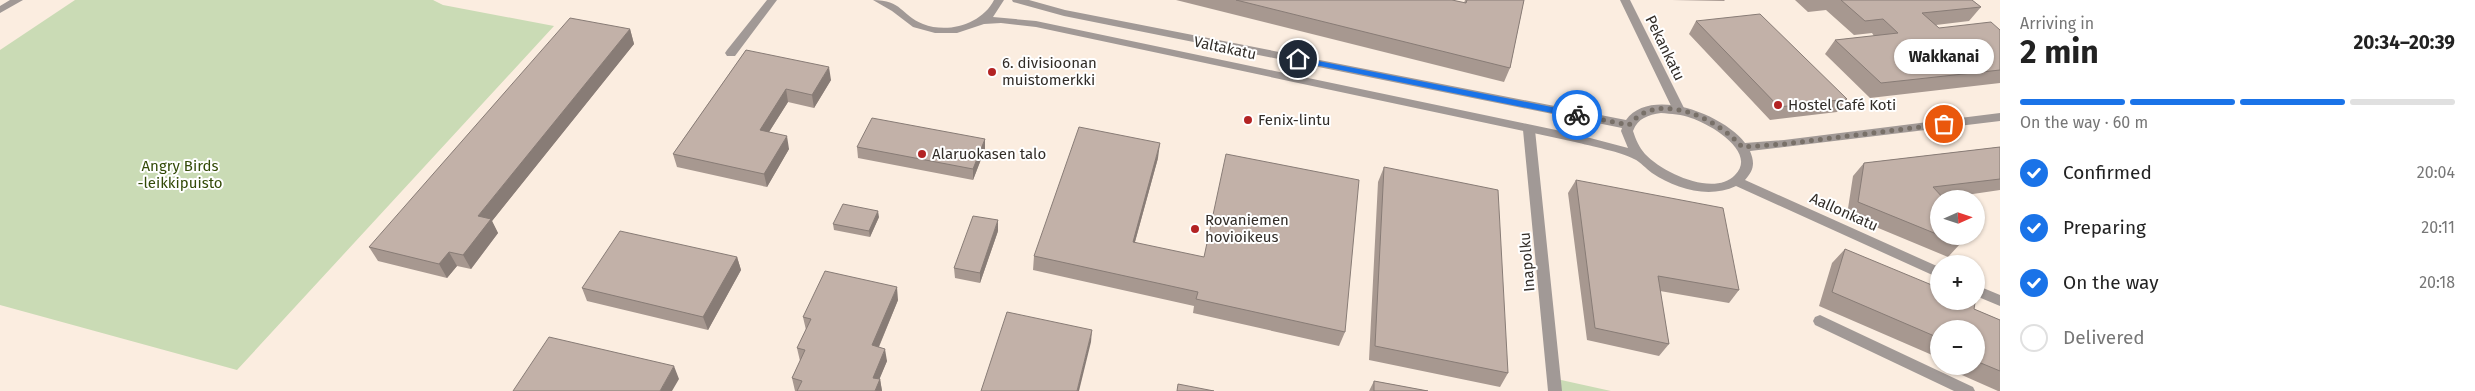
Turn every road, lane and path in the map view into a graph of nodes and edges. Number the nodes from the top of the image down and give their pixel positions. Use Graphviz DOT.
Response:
graph roads {
  1 [pos="18,0"];
  2 [pos="772,0"];
  3 [pos="878,0"];
  4 [pos="1000,0"];
  5 [pos="1017,0"];
  6 [pos="1625,0"];
  7 [pos="896,5"];
  8 [pos="0,10"];
  9 [pos="981,21"];
  10 [pos="731,53"];
  11 [pos="1679,110"];
  12 [pos="2000,117"];
  13 [pos="1629,125"];
  14 [pos="1529,130"];
  15 [pos="1742,147"];
  16 [pos="1637,155"];
  17 [pos="1736,181"];
  18 [pos="1930,269"];
  19 [pos="1985,294"];
  20 [pos="2000,301"];
  21 [pos="1820,322"];
  22 [pos="1555,391"];
  23 [pos="1968,391"];
  1 -- 8 [label="street"];
  2 -- 10 [label="street"];
  3 -- 7 [label="street"];
  4 -- 9 [label="street"];
  5 -- 13 [label="street, Valtakatu"];
  6 -- 11 [label="street, Pekankatu"];
  7 -- 9 [label="street"];
  9 -- 14 [label="street, Valtakatu"];
  11 -- 13 [label="street"];
  11 -- 15 [label="street"];
  12 -- 15 [label="street"];
  13 -- 16 [label="street"];
  14 -- 16 [label="street, Valtakatu"];
  14 -- 22 [label="street, Inapolku"];
  15 -- 17 [label="street"];
  16 -- 17 [label="street"];
  17 -- 18 [label="street, Aallonkatu"];
  19 -- 20 [label="street"];
  21 -- 23 [label="street"];
}
